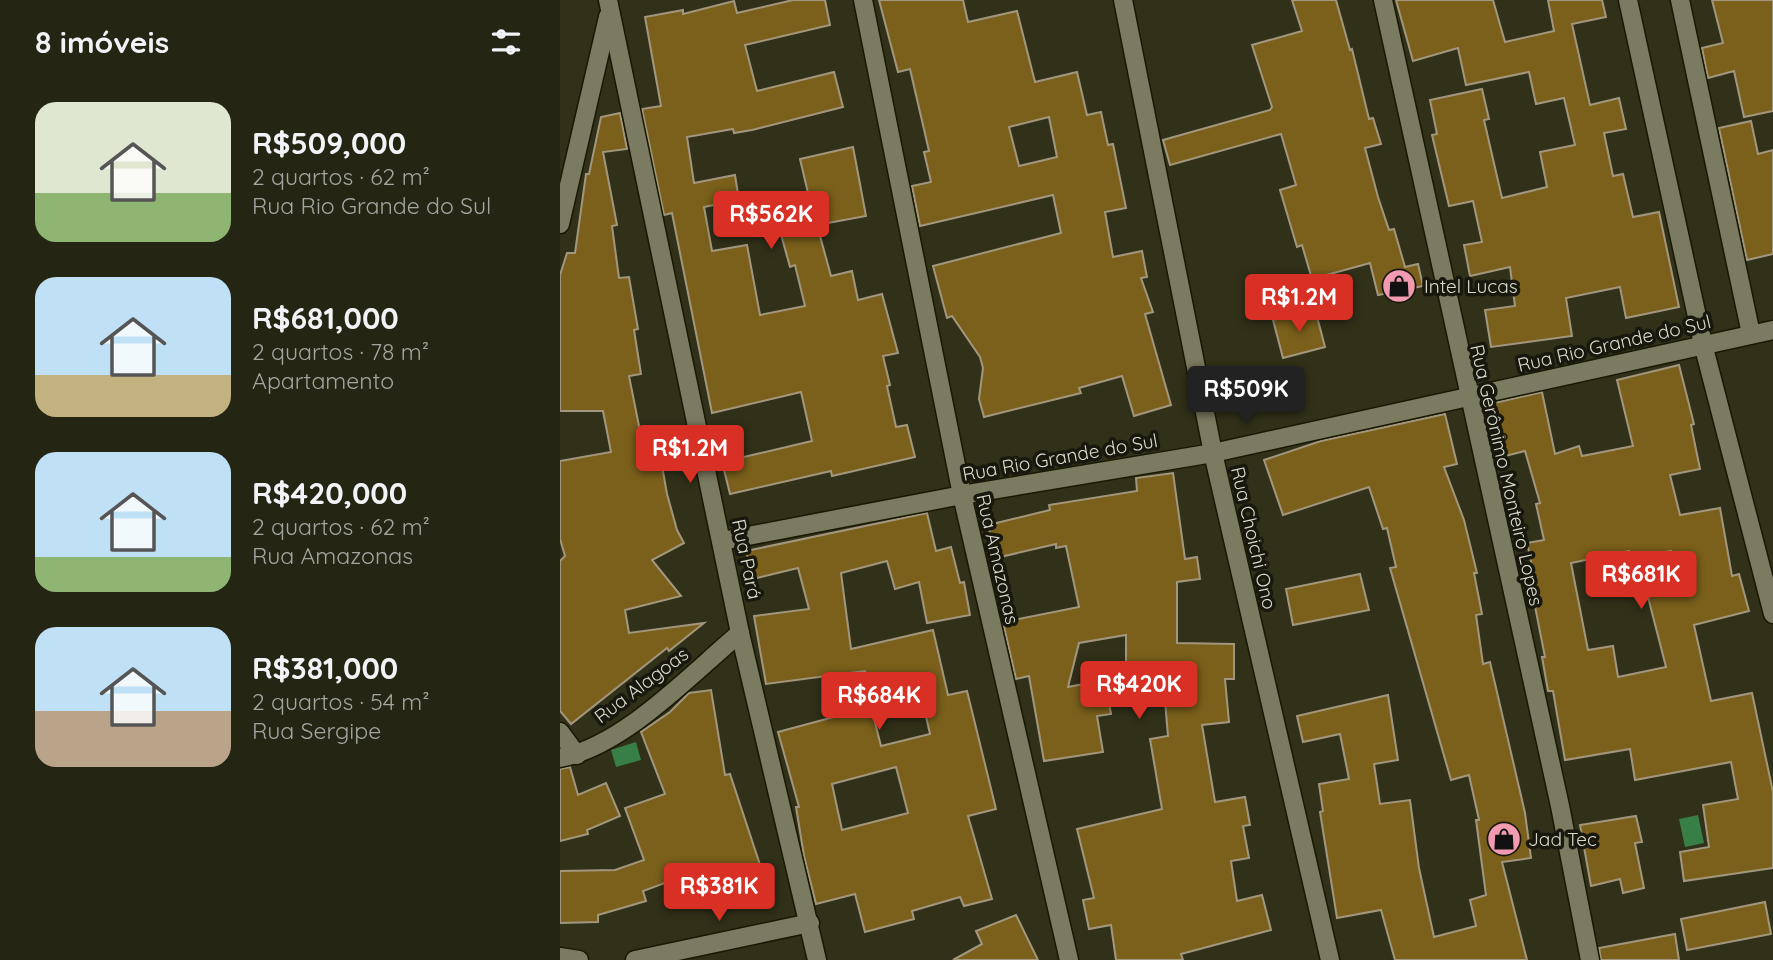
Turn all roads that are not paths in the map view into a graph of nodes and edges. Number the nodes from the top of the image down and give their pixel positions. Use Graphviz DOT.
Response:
graph roads {
  1 [pos="863,0"];
  2 [pos="1124,0"];
  3 [pos="1383,0"];
  4 [pos="1628,0"];
  5 [pos="1680,0"];
  6 [pos="609,5"];
  7 [pos="560,224"];
  8 [pos="1773,330"];
  9 [pos="1751,334"];
  10 [pos="1703,344"];
  11 [pos="1468,397"];
  12 [pos="1213,453"];
  13 [pos="962,495"];
  14 [pos="722,541"];
  15 [pos="1773,614"];
  16 [pos="740,632"];
  17 [pos="560,732"];
  18 [pos="568,756"];
  19 [pos="810,923"];
  20 [pos="560,957"];
  21 [pos="579,960"];
  22 [pos="635,960"];
  23 [pos="817,960"];
  24 [pos="1069,960"];
  25 [pos="1330,960"];
  26 [pos="1590,960"];
  1 -- 13 [label="street, Rua Amazonas"];
  2 -- 12 [label="street, Rua Choichi Ono"];
  3 -- 11 [label="street, Rua Gerônimo Monteiro Lopes"];
  4 -- 10 [label="street"];
  5 -- 9 [label="street"];
  6 -- 7 [label="street"];
  6 -- 14 [label="street, Rua Pará"];
  8 -- 9 [label="street, Rua Rio Grande do Sul"];
  9 -- 10 [label="street, Rua Rio Grande do Sul"];
  10 -- 11 [label="street, Rua Rio Grande do Sul"];
  10 -- 15 [label="street"];
  11 -- 12 [label="street, Rua Rio Grande do Sul"];
  11 -- 26 [label="street, Rua Gerônimo Monteiro Lopes"];
  12 -- 13 [label="street, Rua Rio Grande do Sul"];
  12 -- 25 [label="street, Rua Choichi Ono"];
  13 -- 14 [label="street, Rua Rio Grande do Sul"];
  13 -- 24 [label="street, Rua Amazonas"];
  14 -- 16 [label="street, Rua Pará"];
  16 -- 18 [label="street, Rua Alagoas"];
  16 -- 19 [label="street, Rua Pará"];
  17 -- 18 [label="street"];
  19 -- 22 [label="street"];
  19 -- 23 [label="street, Rua Pará"];
  20 -- 21 [label="street"];
}
